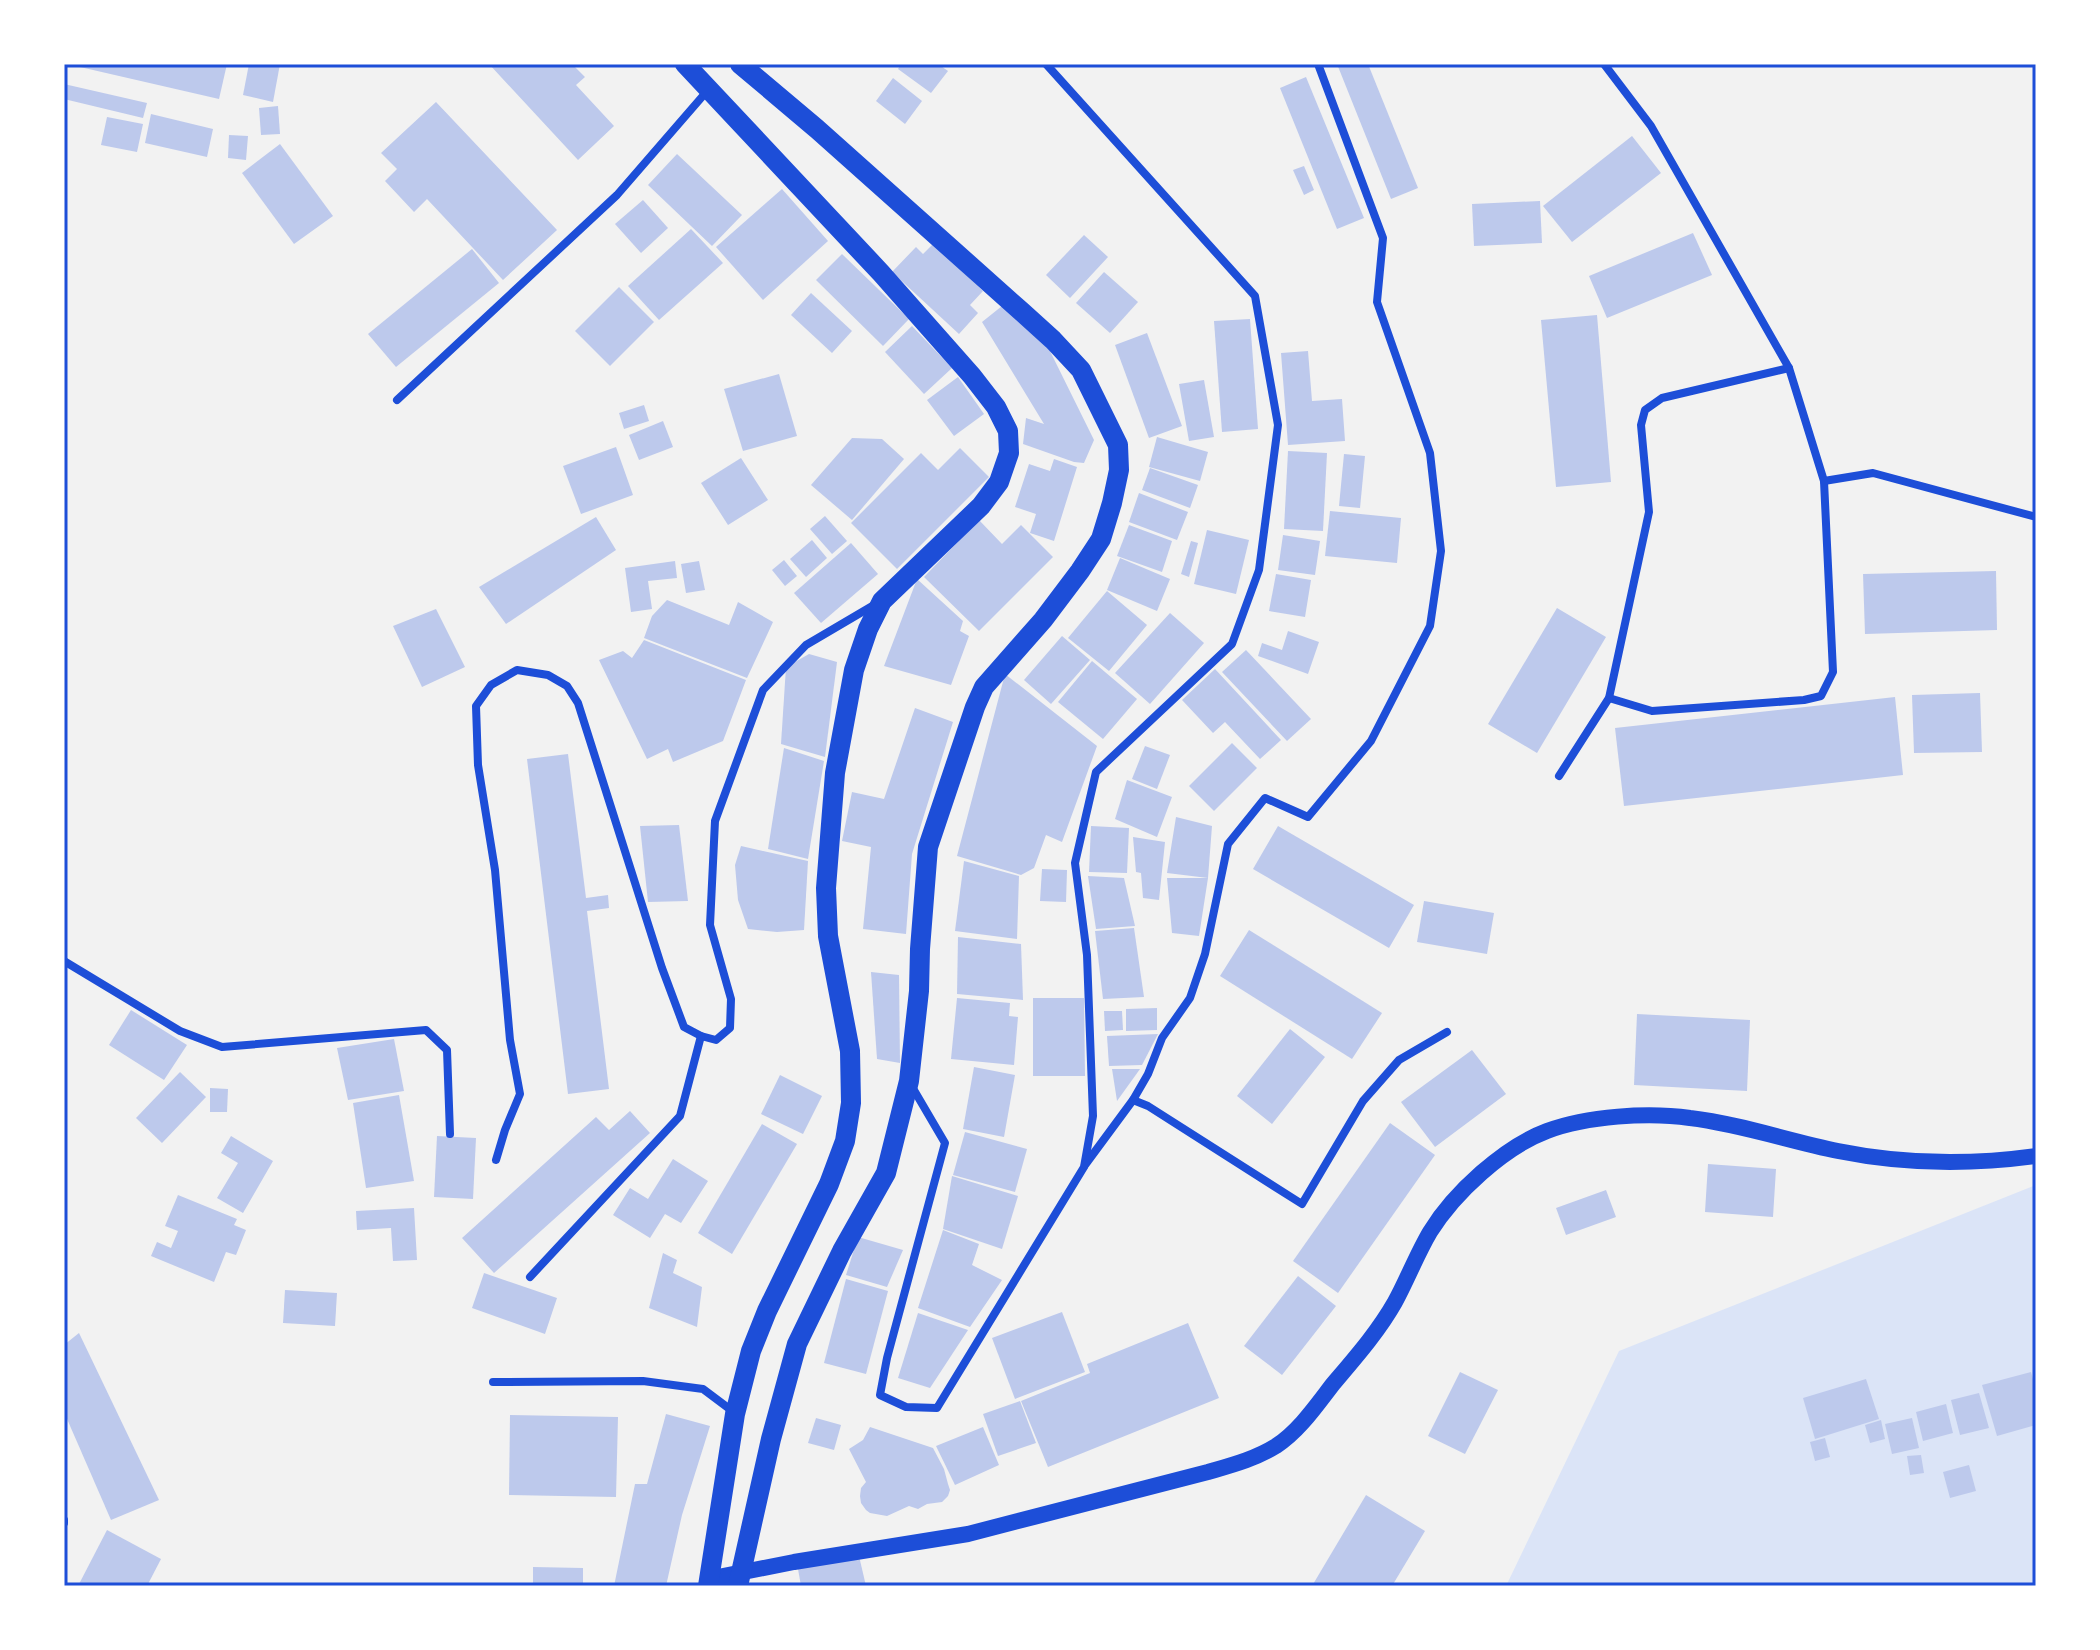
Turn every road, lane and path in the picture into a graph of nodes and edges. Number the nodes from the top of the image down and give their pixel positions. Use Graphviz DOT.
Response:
graph roads {
  1 [pos="685,64"];
  2 [pos="740,64"];
  3 [pos="1046,64"];
  4 [pos="1318,64"];
  5 [pos="1604,64"];
  6 [pos="709,90"];
  7 [pos="1789,368"];
  8 [pos="397,400"];
  9 [pos="1824,481"];
  10 [pos="2036,517"];
  11 [pos="882,601"];
  12 [pos="1609,698"];
  13 [pos="1559,776"];
  14 [pos="64,961"];
  15 [pos="1447,1032"];
  16 [pos="701,1036"];
  17 [pos="909,1081"];
  18 [pos="1133,1100"];
  19 [pos="450,1134"];
  20 [pos="2036,1156"];
  21 [pos="496,1160"];
  22 [pos="1084,1167"];
  23 [pos="530,1277"];
  24 [pos="493,1382"];
  25 [pos="735,1414"];
  26 [pos="739,1579"];
  27 [pos="708,1582"];
  1 -- 6 [label="main road"];
  2 -- 17 [label="main road"];
  3 -- 22 [label="street"];
  4 -- 18 [label="street"];
  5 -- 7 [label="street"];
  6 -- 8 [label="street"];
  6 -- 11 [label="main road"];
  7 -- 9 [label="street"];
  7 -- 12 [label="street"];
  9 -- 10 [label="street"];
  9 -- 12 [label="street"];
  11 -- 16 [label="street"];
  11 -- 25 [label="main road"];
  12 -- 13 [label="street"];
  14 -- 19 [label="street"];
  15 -- 18 [label="street"];
  16 -- 21 [label="street"];
  16 -- 23 [label="street"];
  17 -- 22 [label="street"];
  17 -- 26 [label="main road"];
  18 -- 22 [label="street"];
  20 -- 26 [label="main road"];
  24 -- 25 [label="street"];
  25 -- 27 [label="main road"];
  26 -- 27 [label="main road"];
}
